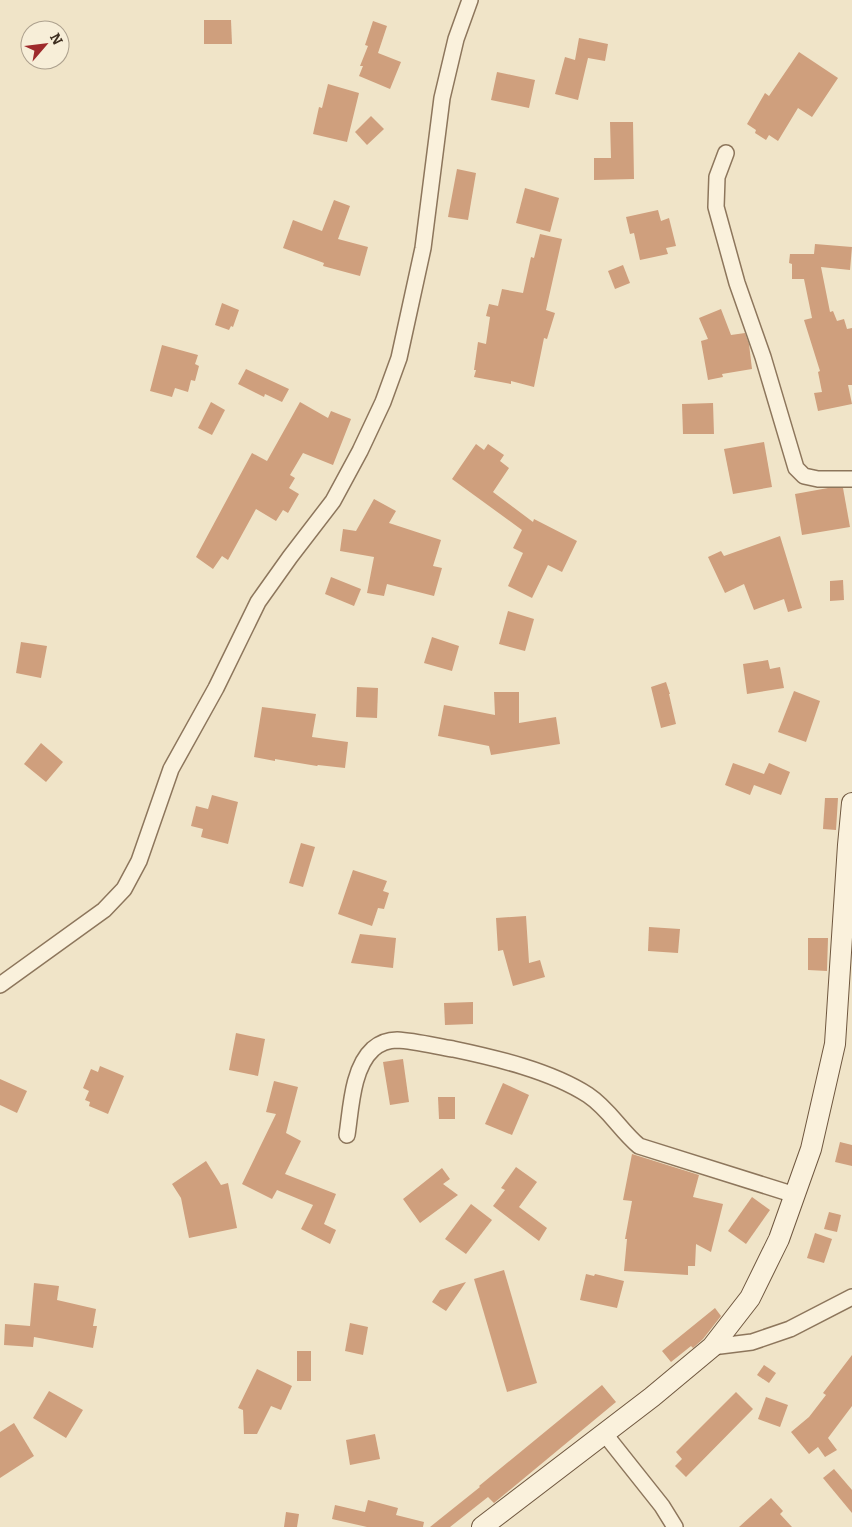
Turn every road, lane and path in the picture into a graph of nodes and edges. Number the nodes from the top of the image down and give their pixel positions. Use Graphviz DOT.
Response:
graph roads {
  1 [pos="470,0"];
  2 [pos="726,153"];
  3 [pos="852,479"];
  4 [pos="852,803"];
  5 [pos="0,985"];
  6 [pos="347,1135"];
  7 [pos="794,1195"];
  8 [pos="852,1296"];
  9 [pos="712,1347"];
  10 [pos="604,1433"];
  11 [pos="482,1527"];
  12 [pos="675,1527"];
  1 -- 5 [label="street"];
  2 -- 3 [label="street"];
  4 -- 7 [label="main road"];
  6 -- 7 [label="street"];
  7 -- 9 [label="main road"];
  8 -- 9 [label="street"];
  9 -- 10 [label="main road"];
  10 -- 11 [label="main road"];
  10 -- 12 [label="street"];
}
